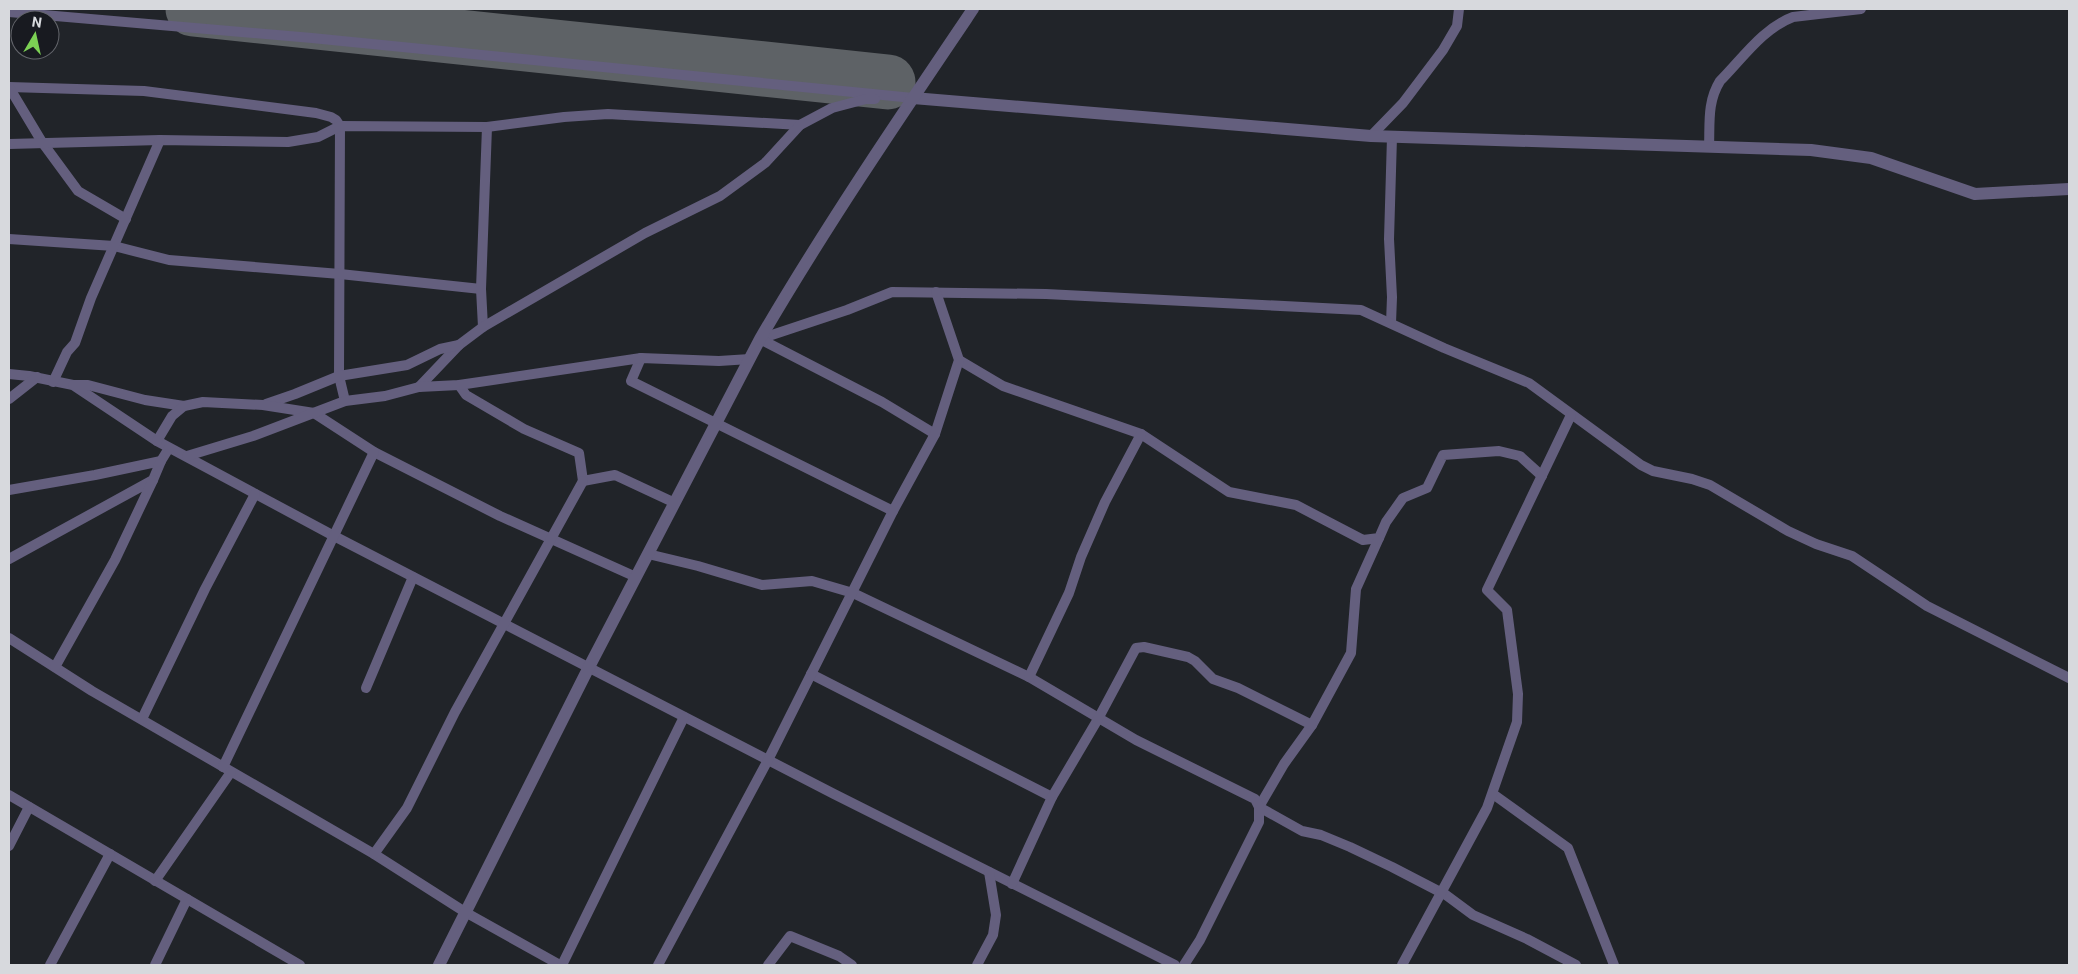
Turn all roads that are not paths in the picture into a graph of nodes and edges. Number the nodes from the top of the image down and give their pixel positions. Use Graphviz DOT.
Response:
graph roads {
  1 [pos="973,9"];
  2 [pos="1459,9"];
  3 [pos="1861,9"];
  4 [pos="9,12"];
  5 [pos="9,87"];
  6 [pos="913,98"];
  7 [pos="800,125"];
  8 [pos="340,126"];
  9 [pos="487,127"];
  10 [pos="1371,136"];
  11 [pos="1392,137"];
  12 [pos="160,140"];
  13 [pos="42,142"];
  14 [pos="9,144"];
  15 [pos="1709,147"];
  16 [pos="2069,189"];
  17 [pos="126,219"];
  18 [pos="9,240"];
  19 [pos="114,246"];
  20 [pos="340,274"];
  21 [pos="481,289"];
  22 [pos="936,292"];
  23 [pos="1391,323"];
  24 [pos="484,326"];
  25 [pos="760,339"];
  26 [pos="459,345"];
  27 [pos="641,358"];
  28 [pos="750,359"];
  29 [pos="959,360"];
  30 [pos="9,374"];
  31 [pos="339,376"];
  32 [pos="37,378"];
  33 [pos="53,382"];
  34 [pos="73,385"];
  35 [pos="459,385"];
  36 [pos="419,387"];
  37 [pos="9,399"];
  38 [pos="345,402"];
  39 [pos="263,405"];
  40 [pos="184,406"];
  41 [pos="314,412"];
  42 [pos="1571,415"];
  43 [pos="717,422"];
  44 [pos="935,434"];
  45 [pos="1141,434"];
  46 [pos="157,441"];
  47 [pos="169,448"];
  48 [pos="374,452"];
  49 [pos="187,456"];
  50 [pos="161,461"];
  51 [pos="1542,476"];
  52 [pos="153,480"];
  53 [pos="584,481"];
  54 [pos="9,490"];
  55 [pos="255,494"];
  56 [pos="675,503"];
  57 [pos="893,511"];
  58 [pos="334,536"];
  59 [pos="550,538"];
  60 [pos="1379,538"];
  61 [pos="648,554"];
  62 [pos="9,559"];
  63 [pos="413,577"];
  64 [pos="636,577"];
  65 [pos="854,593"];
  66 [pos="504,625"];
  67 [pos="9,638"];
  68 [pos="55,667"];
  69 [pos="589,667"];
  70 [pos="811,674"];
  71 [pos="1029,677"];
  72 [pos="2069,678"];
  73 [pos="366,688"];
  74 [pos="684,717"];
  75 [pos="1098,718"];
  76 [pos="142,720"];
  77 [pos="1312,725"];
  78 [pos="768,760"];
  79 [pos="227,769"];
  80 [pos="1493,794"];
  81 [pos="9,795"];
  82 [pos="1052,797"];
  83 [pos="29,807"];
  84 [pos="1259,807"];
  85 [pos="9,846"];
  86 [pos="110,854"];
  87 [pos="374,854"];
  88 [pos="989,872"];
  89 [pos="155,881"];
  90 [pos="1012,884"];
  91 [pos="1442,893"];
  92 [pos="187,899"];
  93 [pos="465,912"];
  94 [pos="50,965"];
  95 [pos="155,965"];
  96 [pos="300,965"];
  97 [pos="438,965"];
  98 [pos="561,965"];
  99 [pos="658,965"];
  100 [pos="768,965"];
  101 [pos="852,965"];
  102 [pos="977,965"];
  103 [pos="1175,965"];
  104 [pos="1184,965"];
  105 [pos="1402,965"];
  106 [pos="1576,965"];
  107 [pos="1614,965"];
  1 -- 6 [label="street"];
  2 -- 10 [label="street"];
  3 -- 15 [label="street"];
  4 -- 6 [label="street"];
  5 -- 8 [label="street"];
  5 -- 13 [label="street"];
  6 -- 7 [label="street"];
  6 -- 10 [label="street"];
  6 -- 25 [label="street"];
  7 -- 9 [label="street"];
  7 -- 24 [label="street"];
  8 -- 9 [label="street"];
  8 -- 12 [label="street"];
  8 -- 20 [label="street"];
  9 -- 21 [label="street"];
  10 -- 11 [label="street"];
  11 -- 15 [label="street"];
  11 -- 23 [label="street"];
  12 -- 13 [label="street"];
  12 -- 17 [label="street"];
  13 -- 14 [label="street"];
  13 -- 17 [label="street"];
  15 -- 16 [label="street"];
  17 -- 19 [label="street"];
  18 -- 19 [label="street"];
  19 -- 20 [label="street"];
  19 -- 33 [label="street"];
  20 -- 21 [label="street"];
  20 -- 31 [label="street"];
  21 -- 24 [label="street"];
  22 -- 23 [label="street"];
  22 -- 25 [label="street"];
  22 -- 29 [label="street"];
  23 -- 42 [label="street"];
  24 -- 26 [label="street"];
  25 -- 28 [label="street"];
  25 -- 44 [label="street"];
  26 -- 31 [label="street"];
  26 -- 36 [label="street"];
  27 -- 28 [label="street"];
  27 -- 35 [label="street"];
  27 -- 43 [label="street"];
  28 -- 43 [label="street"];
  29 -- 44 [label="street"];
  29 -- 45 [label="street"];
  30 -- 32 [label="street"];
  31 -- 38 [label="street"];
  31 -- 39 [label="street"];
  32 -- 33 [label="street"];
  32 -- 37 [label="street"];
  33 -- 34 [label="street"];
  34 -- 40 [label="street"];
  34 -- 46 [label="street"];
  35 -- 36 [label="street"];
  35 -- 53 [label="street"];
  36 -- 38 [label="street"];
  38 -- 41 [label="street"];
  39 -- 40 [label="street"];
  39 -- 41 [label="street"];
  40 -- 46 [label="street"];
  41 -- 48 [label="street"];
  41 -- 49 [label="street"];
  42 -- 51 [label="street"];
  42 -- 72 [label="street"];
  43 -- 56 [label="street"];
  43 -- 57 [label="street"];
  44 -- 57 [label="street"];
  45 -- 60 [label="street"];
  45 -- 71 [label="street"];
  46 -- 47 [label="street"];
  47 -- 49 [label="street"];
  47 -- 50 [label="street"];
  48 -- 58 [label="street"];
  48 -- 59 [label="street"];
  49 -- 55 [label="street"];
  50 -- 52 [label="street"];
  50 -- 54 [label="street"];
  51 -- 60 [label="street"];
  51 -- 80 [label="street"];
  52 -- 62 [label="street"];
  52 -- 68 [label="street"];
  53 -- 56 [label="street"];
  53 -- 59 [label="street"];
  55 -- 58 [label="street"];
  55 -- 76 [label="street"];
  56 -- 61 [label="street"];
  57 -- 65 [label="street"];
  58 -- 63 [label="street"];
  58 -- 79 [label="street"];
  59 -- 64 [label="street"];
  59 -- 66 [label="street"];
  60 -- 77 [label="street"];
  61 -- 64 [label="street"];
  61 -- 65 [label="street"];
  63 -- 66 [label="street"];
  63 -- 73 [label="street"];
  64 -- 69 [label="street"];
  65 -- 70 [label="street"];
  65 -- 71 [label="street"];
  66 -- 69 [label="street"];
  66 -- 87 [label="street"];
  67 -- 68 [label="street"];
  68 -- 76 [label="street"];
  69 -- 74 [label="street"];
  69 -- 93 [label="street"];
  70 -- 78 [label="street"];
  70 -- 82 [label="street"];
  71 -- 75 [label="street"];
  74 -- 78 [label="street"];
  74 -- 98 [label="street"];
  75 -- 77 [label="street"];
  75 -- 82 [label="street"];
  75 -- 84 [label="street"];
  76 -- 79 [label="street"];
  77 -- 84 [label="street"];
  78 -- 88 [label="street"];
  78 -- 99 [label="street"];
  79 -- 87 [label="street"];
  79 -- 89 [label="street"];
  80 -- 91 [label="street"];
  80 -- 107 [label="street"];
  81 -- 83 [label="street"];
  82 -- 90 [label="street"];
  83 -- 85 [label="street"];
  83 -- 86 [label="street"];
  84 -- 91 [label="street"];
  84 -- 104 [label="street"];
  86 -- 89 [label="street"];
  86 -- 94 [label="street"];
  87 -- 93 [label="street"];
  88 -- 90 [label="street"];
  88 -- 102 [label="street"];
  89 -- 92 [label="street"];
  90 -- 103 [label="street"];
  91 -- 105 [label="street"];
  91 -- 106 [label="street"];
  92 -- 95 [label="street"];
  92 -- 96 [label="street"];
  93 -- 97 [label="street"];
  93 -- 98 [label="street"];
  100 -- 101 [label="street"];
}
